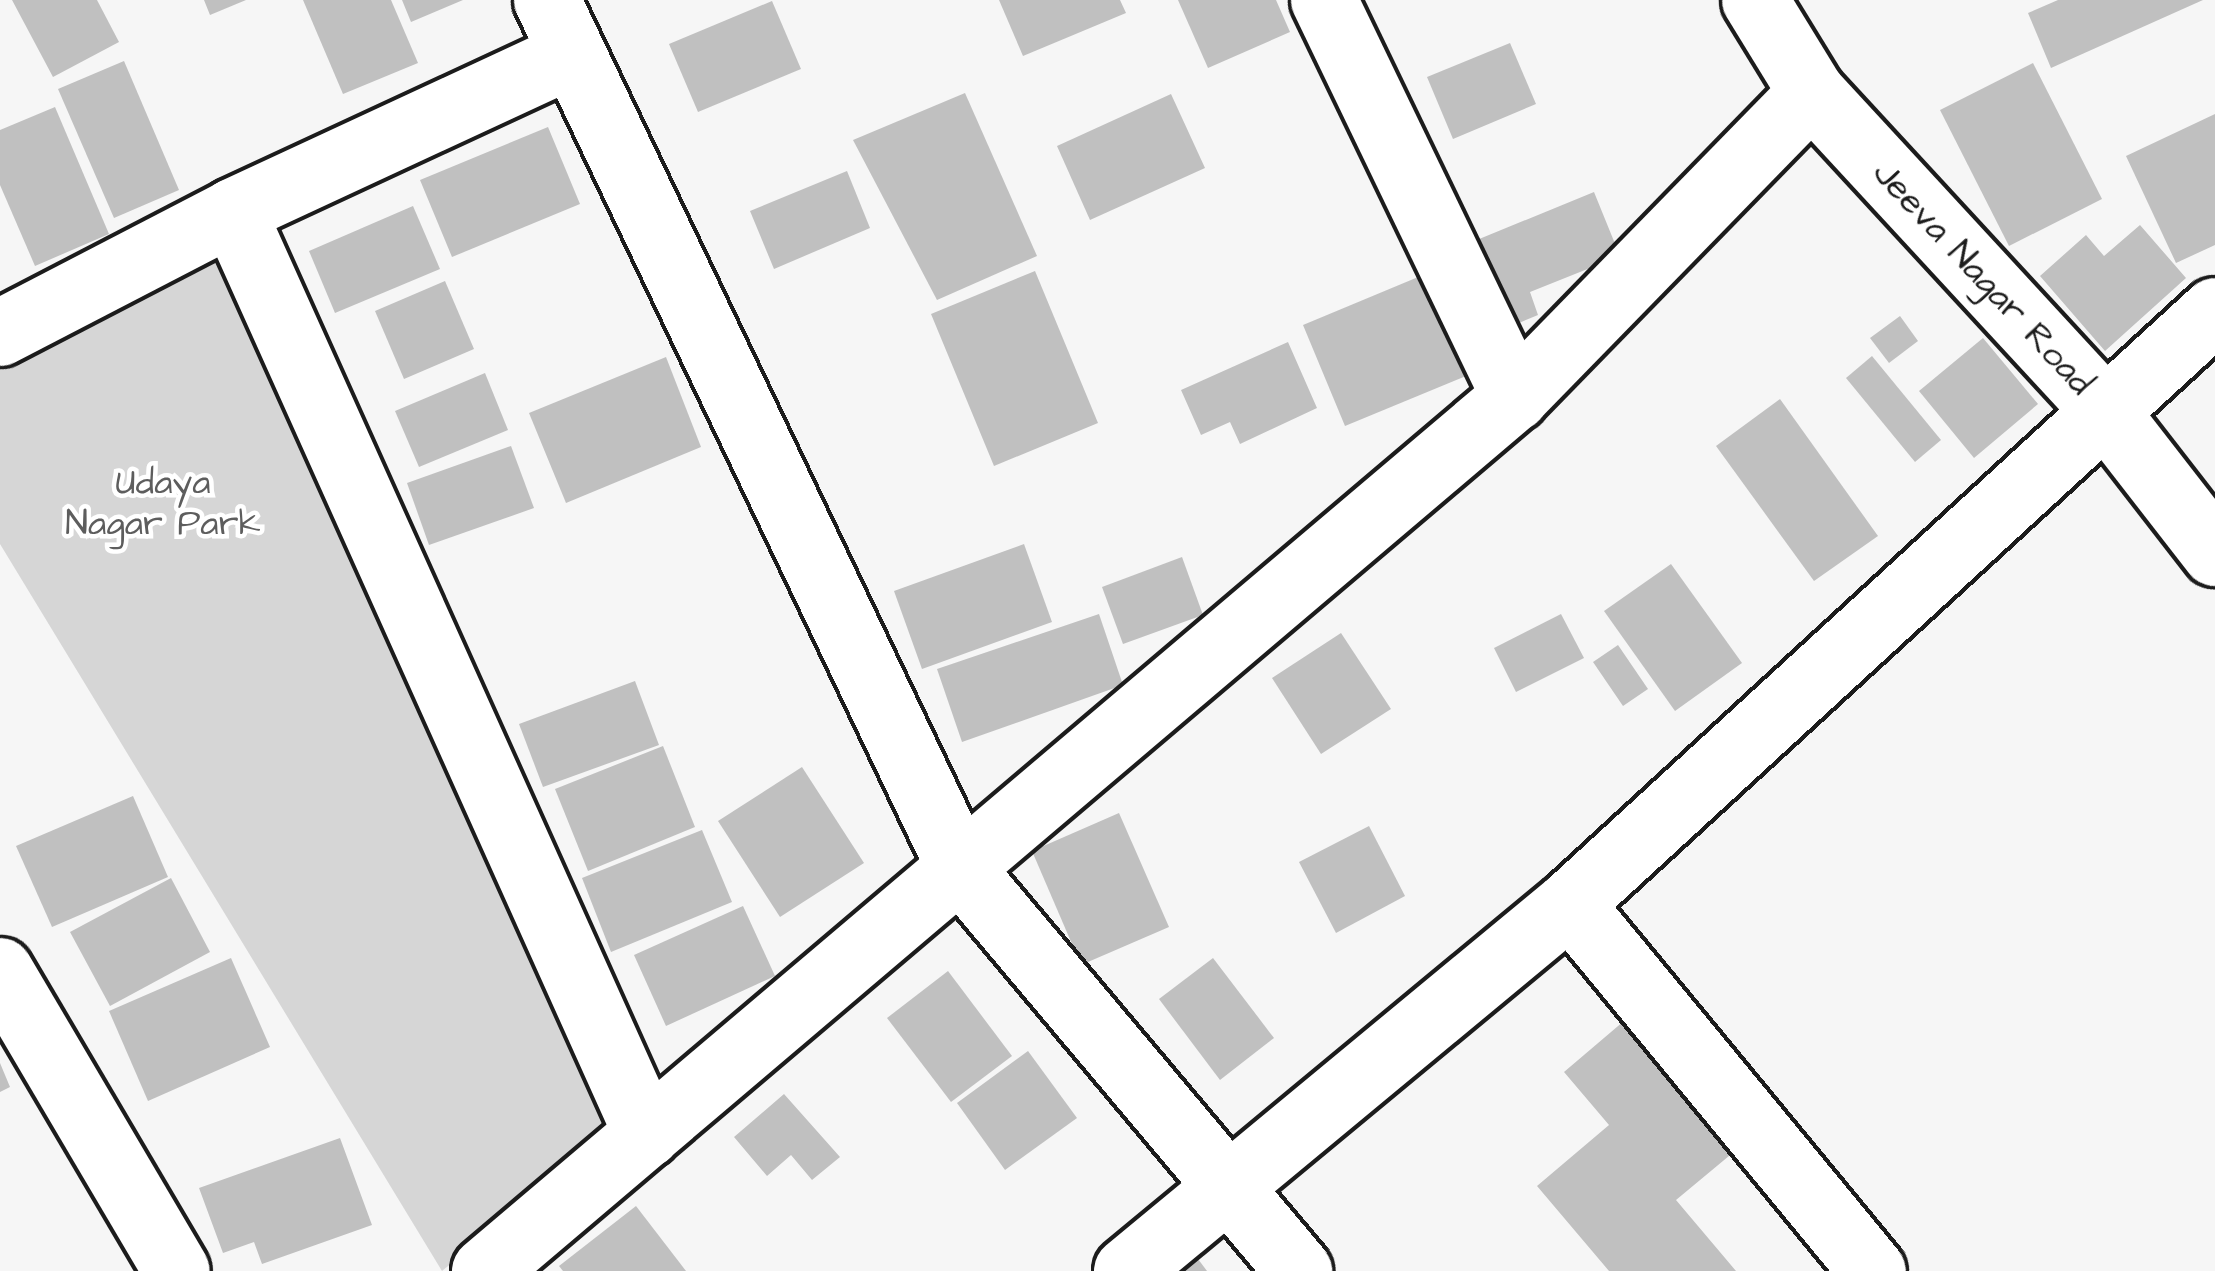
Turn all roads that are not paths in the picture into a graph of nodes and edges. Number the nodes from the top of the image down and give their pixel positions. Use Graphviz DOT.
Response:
graph roads {
  1 [pos="1324,0"];
  2 [pos="1755,0"];
  3 [pos="559,27"];
  4 [pos="1812,93"];
  5 [pos="233,212"];
  6 [pos="2215,311"];
  7 [pos="0,333"];
  8 [pos="1515,397"];
  9 [pos="2105,411"];
  10 [pos="2215,554"];
  11 [pos="960,868"];
  12 [pos="1570,904"];
  13 [pos="0,971"];
  14 [pos="646,1134"];
  15 [pos="1227,1187"];
  16 [pos="176,1271"];
  17 [pos="485,1271"];
  18 [pos="1127,1271"];
  19 [pos="1298,1271"];
  20 [pos="1873,1271"];
  1 -- 8 [label="street"];
  2 -- 4 [label="street, Jeeva Nagar Road"];
  3 -- 5 [label="street"];
  3 -- 11 [label="street"];
  4 -- 8 [label="street"];
  4 -- 9 [label="street, Jeeva Nagar Road"];
  5 -- 7 [label="street"];
  5 -- 14 [label="street"];
  6 -- 9 [label="street"];
  8 -- 11 [label="street"];
  9 -- 10 [label="street, Jeeva Nagar Road"];
  9 -- 12 [label="street"];
  11 -- 14 [label="street"];
  11 -- 15 [label="street"];
  12 -- 15 [label="street"];
  12 -- 20 [label="street"];
  13 -- 16 [label="street"];
  14 -- 17 [label="street"];
  15 -- 18 [label="street"];
  15 -- 19 [label="street"];
}
